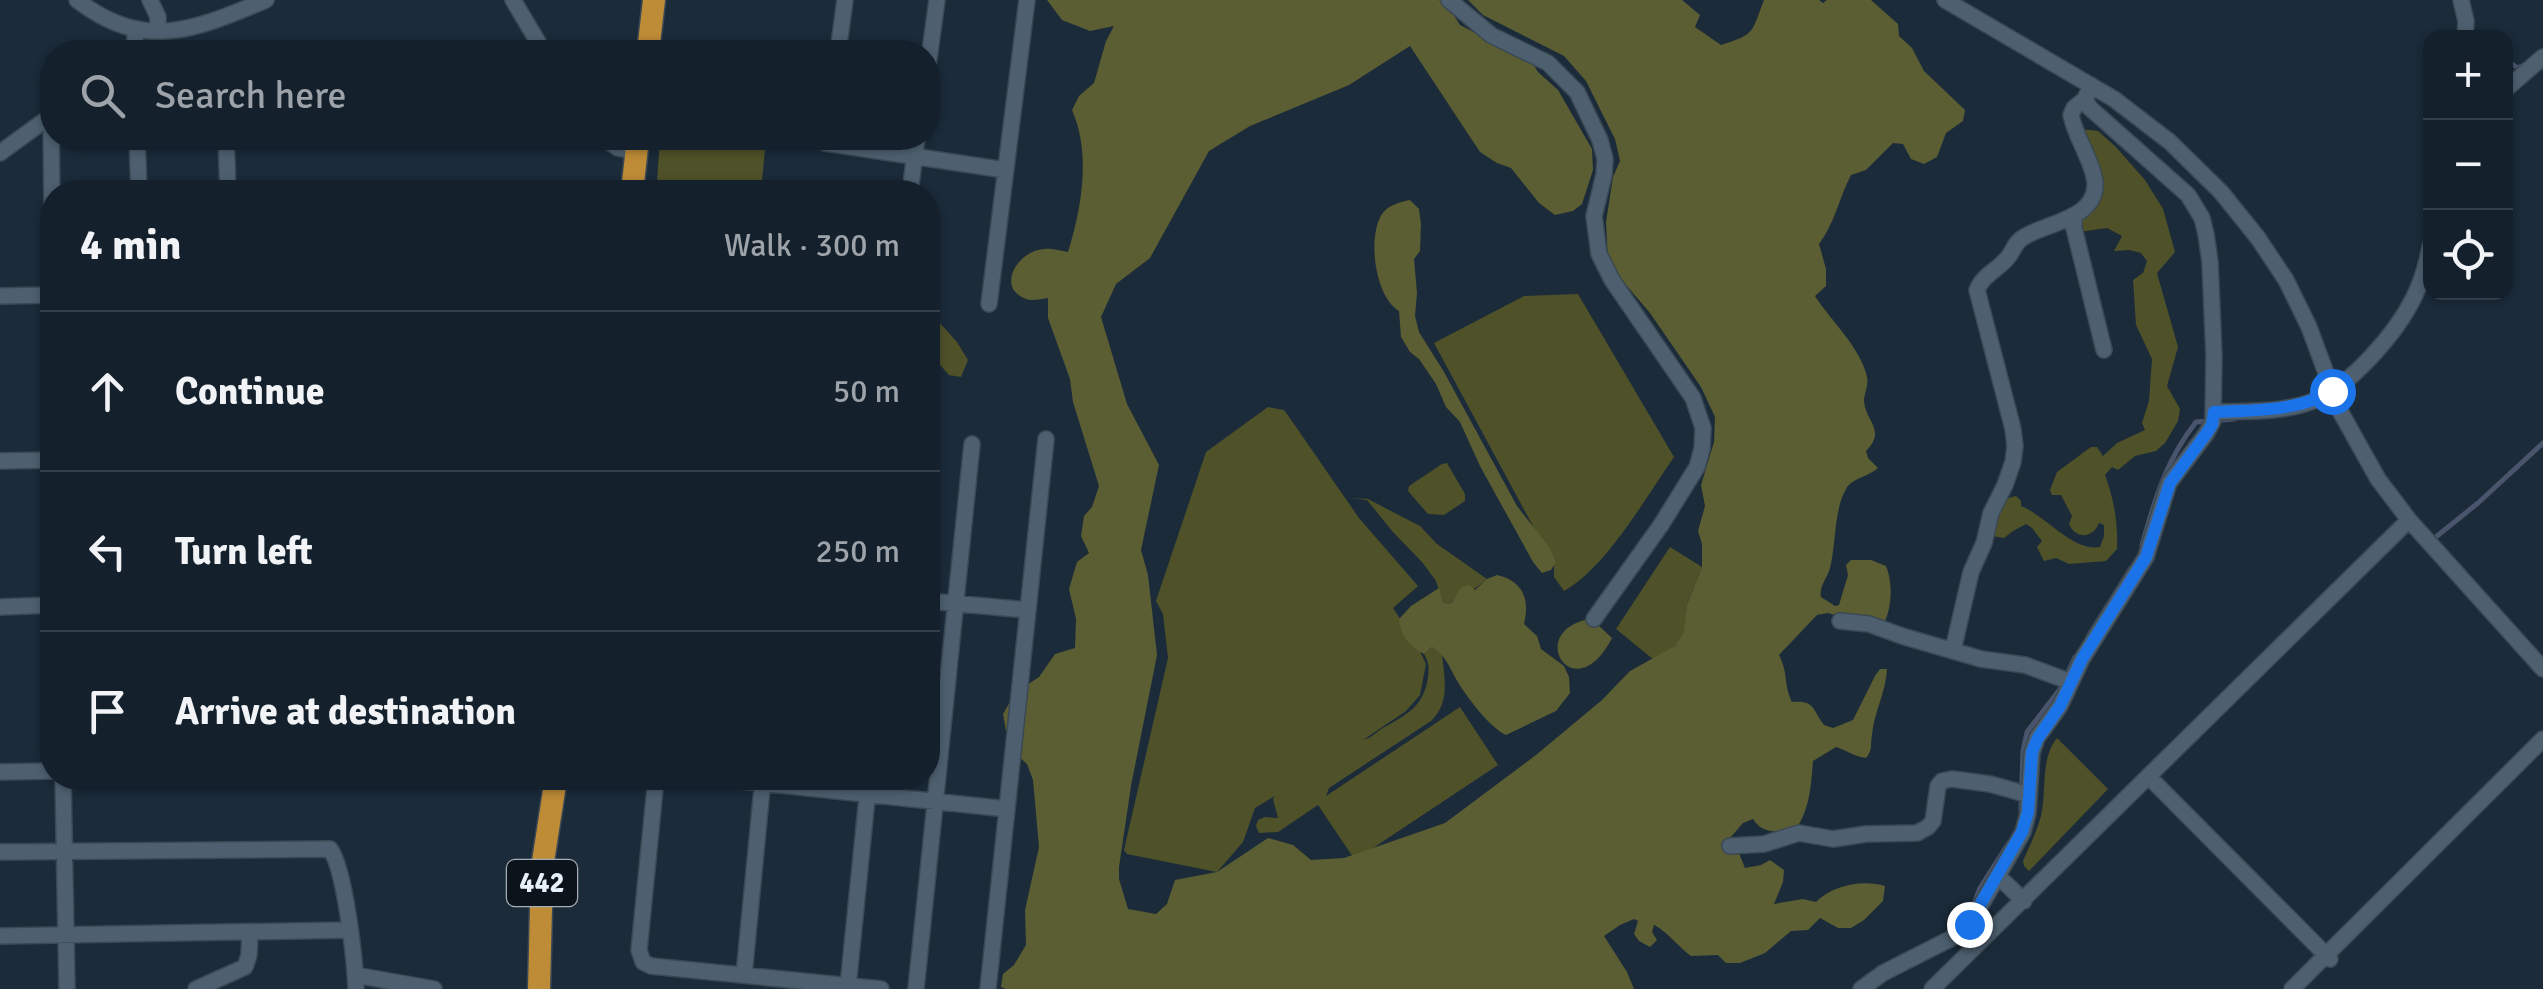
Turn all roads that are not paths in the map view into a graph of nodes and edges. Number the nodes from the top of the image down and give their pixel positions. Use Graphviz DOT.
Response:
graph roads {
  1 [pos="76,0"];
  2 [pos="150,0"];
  3 [pos="266,0"];
  4 [pos="513,0"];
  5 [pos="654,0"];
  6 [pos="845,0"];
  7 [pos="937,0"];
  8 [pos="1027,0"];
  9 [pos="1449,0"];
  10 [pos="1946,0"];
  11 [pos="2462,0"];
  12 [pos="136,30"];
  13 [pos="2465,30"];
  14 [pos="158,32"];
  15 [pos="136,40"];
  16 [pos="537,40"];
  17 [pos="649,40"];
  18 [pos="840,40"];
  19 [pos="932,40"];
  20 [pos="2543,58"];
  21 [pos="2513,82"];
  22 [pos="2088,92"];
  23 [pos="40,125"];
  24 [pos="52,150"];
  25 [pos="137,150"];
  26 [pos="226,150"];
  27 [pos="636,150"];
  28 [pos="867,150"];
  29 [pos="916,150"];
  30 [pos="0,153"];
  31 [pos="914,158"];
  32 [pos="1005,170"];
  33 [pos="52,180"];
  34 [pos="139,180"];
  35 [pos="228,180"];
  36 [pos="633,180"];
  37 [pos="911,180"];
  38 [pos="2074,216"];
  39 [pos="2423,273"];
  40 [pos="40,295"];
  41 [pos="0,296"];
  42 [pos="989,304"];
  43 [pos="2104,350"];
  44 [pos="2332,391"];
  45 [pos="2214,412"];
  46 [pos="1046,438"];
  47 [pos="972,444"];
  48 [pos="40,460"];
  49 [pos="0,461"];
  50 [pos="2408,520"];
  51 [pos="940,601"];
  52 [pos="956,603"];
  53 [pos="40,605"];
  54 [pos="0,607"];
  55 [pos="1028,610"];
  56 [pos="1594,619"];
  57 [pos="1840,621"];
  58 [pos="1953,650"];
  59 [pos="2543,669"];
  60 [pos="2071,682"];
  61 [pos="2543,739"];
  62 [pos="2543,752"];
  63 [pos="940,762"];
  64 [pos="2,769"];
  65 [pos="40,771"];
  66 [pos="2149,777"];
  67 [pos="63,790"];
  68 [pos="554,790"];
  69 [pos="655,790"];
  70 [pos="762,790"];
  71 [pos="868,790"];
  72 [pos="885,790"];
  73 [pos="937,790"];
  74 [pos="2029,795"];
  75 [pos="936,802"];
  76 [pos="1007,809"];
  77 [pos="1730,846"];
  78 [pos="64,851"];
  79 [pos="0,852"];
  80 [pos="1998,876"];
  81 [pos="2024,901"];
  82 [pos="350,930"];
  83 [pos="250,933"];
  84 [pos="0,936"];
  85 [pos="66,936"];
  86 [pos="2329,958"];
  87 [pos="744,975"];
  88 [pos="356,982"];
  89 [pos="848,986"];
  90 [pos="67,989"];
  91 [pos="196,989"];
  92 [pos="434,989"];
  93 [pos="539,989"];
  94 [pos="880,989"];
  95 [pos="916,989"];
  96 [pos="988,989"];
  97 [pos="1861,989"];
  98 [pos="1932,989"];
  99 [pos="2292,989"];
  100 [pos="2304,989"];
  1 -- 12 [label="street"];
  2 -- 14 [label="street"];
  3 -- 14 [label="street"];
  4 -- 16 [label="street"];
  5 -- 17 [label="highway"];
  6 -- 18 [label="street"];
  7 -- 19 [label="street"];
  8 -- 32 [label="street"];
  9 -- 56 [label="street"];
  10 -- 22 [label="street"];
  11 -- 13 [label="street"];
  12 -- 14 [label="street"];
  12 -- 15 [label="street"];
  20 -- 21 [label="street"];
  22 -- 38 [label="street"];
  22 -- 44 [label="street"];
  22 -- 45 [label="street"];
  23 -- 30 [label="street"];
  24 -- 33 [label="street"];
  25 -- 34 [label="street"];
  26 -- 35 [label="street"];
  27 -- 36 [label="highway"];
  28 -- 31 [label="street"];
  29 -- 31 [label="street"];
  31 -- 32 [label="street"];
  31 -- 37 [label="street"];
  32 -- 42 [label="street"];
  38 -- 43 [label="street"];
  38 -- 58 [label="street"];
  39 -- 44 [label="street"];
  40 -- 41 [label="street"];
  44 -- 45 [label="street"];
  44 -- 50 [label="street"];
  45 -- 60 [label="street"];
  46 -- 55 [label="street"];
  47 -- 52 [label="street"];
  48 -- 49 [label="street"];
  50 -- 59 [label="street"];
  50 -- 66 [label="street"];
  51 -- 52 [label="street"];
  52 -- 55 [label="street"];
  52 -- 63 [label="street"];
  53 -- 54 [label="street"];
  55 -- 76 [label="street"];
  57 -- 58 [label="street"];
  58 -- 60 [label="street"];
  60 -- 74 [label="street"];
  61 -- 86 [label="street"];
  62 -- 86 [label="street"];
  64 -- 65 [label="street"];
  66 -- 81 [label="street"];
  66 -- 86 [label="street"];
  67 -- 78 [label="street"];
  68 -- 93 [label="highway, 442"];
  69 -- 87 [label="street"];
  70 -- 87 [label="street"];
  71 -- 89 [label="street"];
  72 -- 75 [label="street"];
  73 -- 75 [label="street"];
  74 -- 77 [label="street"];
  74 -- 80 [label="street"];
  75 -- 76 [label="street"];
  75 -- 95 [label="street"];
  76 -- 96 [label="street"];
  78 -- 79 [label="street"];
  78 -- 82 [label="street"];
  78 -- 85 [label="street"];
  80 -- 81 [label="street"];
  80 -- 97 [label="street"];
  81 -- 98 [label="street"];
  82 -- 83 [label="street"];
  82 -- 88 [label="street"];
  83 -- 85 [label="street"];
  83 -- 91 [label="street"];
  84 -- 85 [label="street"];
  85 -- 90 [label="street"];
  86 -- 99 [label="street"];
  86 -- 100 [label="street"];
  87 -- 89 [label="street"];
  88 -- 92 [label="street"];
  89 -- 94 [label="street"];
}
